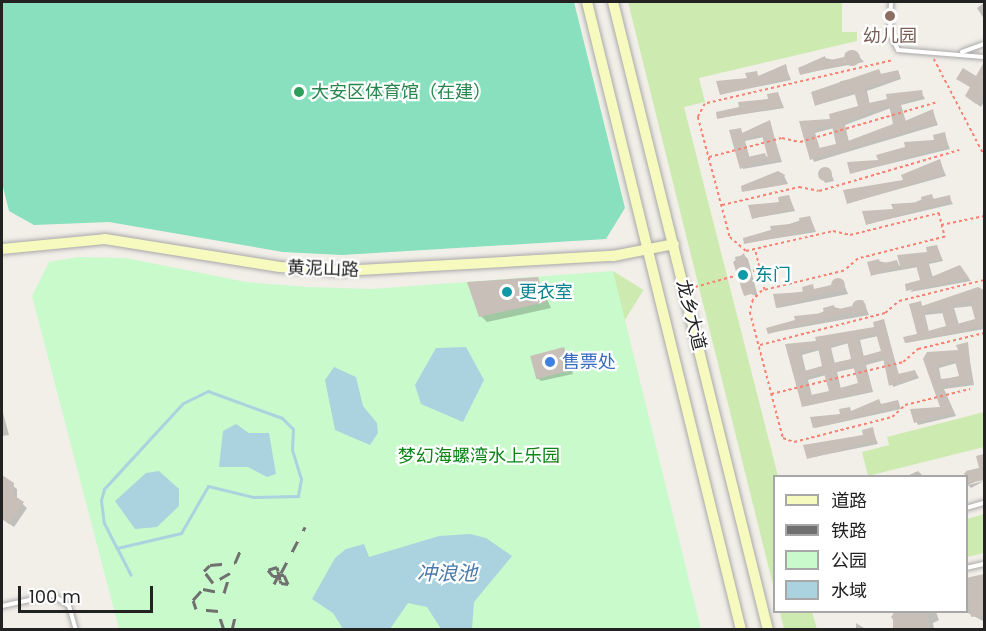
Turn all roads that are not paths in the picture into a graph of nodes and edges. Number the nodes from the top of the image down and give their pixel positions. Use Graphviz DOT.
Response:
graph roads {
  1 [pos="587,2"];
  2 [pos="613,2"];
  3 [pos="891,2"];
  4 [pos="984,44"];
  5 [pos="953,53"];
  6 [pos="984,57"];
  7 [pos="674,244"];
  8 [pos="2,249"];
  9 [pos="648,250"];
  10 [pos="984,503"];
  11 [pos="968,507"];
  12 [pos="984,564"];
  13 [pos="968,568"];
  14 [pos="2,606"];
  15 [pos="76,630"];
  16 [pos="741,630"];
  17 [pos="768,630"];
  1 -- 9 [label="main road, 龙乡大道"];
  2 -- 7 [label="main road, 龙乡大道"];
  3 -- 5 [label="lane"];
  4 -- 5 [label="lane"];
  5 -- 6 [label="lane"];
  7 -- 9 [label="main road, 黄泥山路"];
  7 -- 17 [label="main road, 龙乡大道"];
  8 -- 9 [label="main road, 黄泥山路"];
  9 -- 16 [label="main road, 龙乡大道"];
  10 -- 11 [label="lane"];
  12 -- 13 [label="lane"];
  14 -- 15 [label="lane"];
}
